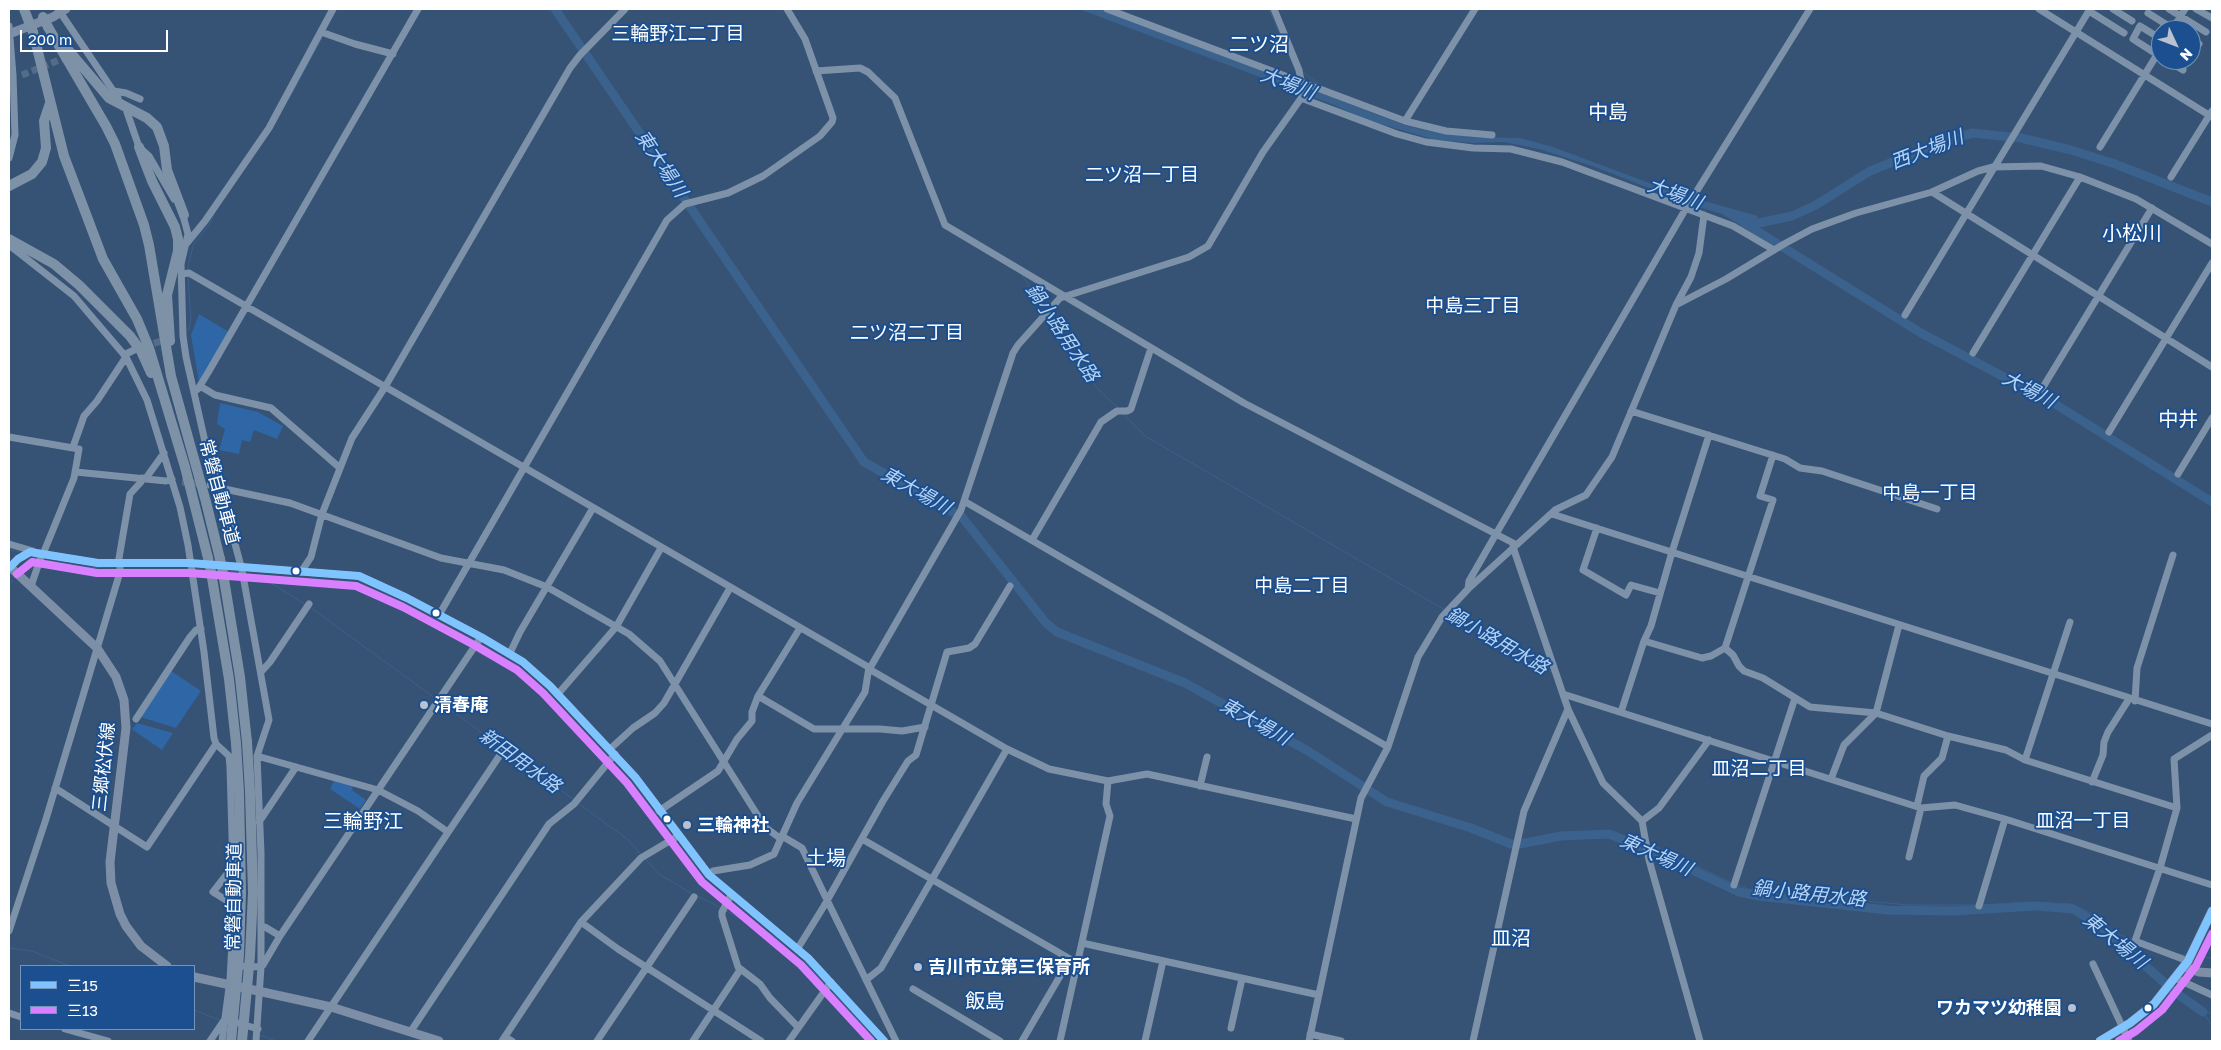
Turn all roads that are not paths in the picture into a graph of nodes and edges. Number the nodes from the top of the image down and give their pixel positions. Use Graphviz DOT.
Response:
graph roads {
  1 [pos="24,9"];
  2 [pos="333,9"];
  3 [pos="418,9"];
  4 [pos="624,9"];
  5 [pos="787,9"];
  6 [pos="1107,9"];
  7 [pos="1274,9"];
  8 [pos="1475,9"];
  9 [pos="1810,9"];
  10 [pos="2039,9"];
  11 [pos="2113,9"];
  12 [pos="2169,9"];
  13 [pos="2185,9"];
  14 [pos="2196,9"];
  15 [pos="61,10"];
  16 [pos="2090,10"];
  17 [pos="41,13"];
  18 [pos="2148,13"];
  19 [pos="2181,16"];
  20 [pos="2212,18"];
  21 [pos="2158,20"];
  22 [pos="2179,20"];
  23 [pos="2132,21"];
  24 [pos="49,28"];
  25 [pos="9,31"];
  26 [pos="2076,32"];
  27 [pos="2206,32"];
  28 [pos="323,33"];
  29 [pos="2124,33"];
  30 [pos="2151,33"];
  31 [pos="2151,48"];
  32 [pos="393,54"];
  33 [pos="2151,65"];
  34 [pos="816,71"];
  35 [pos="22,75"];
  36 [pos="2144,75"];
  37 [pos="14,76"];
  38 [pos="1305,84"];
  39 [pos="1301,98"];
  40 [pos="140,99"];
  41 [pos="11,100"];
  42 [pos="50,103"];
  43 [pos="127,112"];
  44 [pos="2211,115"];
  45 [pos="1405,121"];
  46 [pos="1492,134"];
  47 [pos="11,140"];
  48 [pos="139,147"];
  49 [pos="2100,147"];
  50 [pos="9,158"];
  51 [pos="1993,167"];
  52 [pos="2080,177"];
  53 [pos="2171,177"];
  54 [pos="9,186"];
  55 [pos="1932,192"];
  56 [pos="1686,208"];
  57 [pos="2152,208"];
  58 [pos="1966,213"];
  59 [pos="184,215"];
  60 [pos="1704,215"];
  61 [pos="9,239"];
  62 [pos="187,243"];
  63 [pos="2212,244"];
  64 [pos="9,245"];
  65 [pos="1774,250"];
  66 [pos="2033,255"];
  67 [pos="2212,263"];
  68 [pos="182,274"];
  69 [pos="1065,296"];
  70 [pos="2098,297"];
  71 [pos="1676,305"];
  72 [pos="246,308"];
  73 [pos="1904,314"];
  74 [pos="183,336"];
  75 [pos="174,337"];
  76 [pos="2166,338"];
  77 [pos="1151,348"];
  78 [pos="134,350"];
  79 [pos="1973,353"];
  80 [pos="125,356"];
  81 [pos="2212,367"];
  82 [pos="200,386"];
  83 [pos="385,387"];
  84 [pos="194,391"];
  85 [pos="2040,392"];
  86 [pos="1631,411"];
  87 [pos="2212,418"];
  88 [pos="171,420"];
  89 [pos="2110,432"];
  90 [pos="1709,435"];
  91 [pos="9,437"];
  92 [pos="73,447"];
  93 [pos="164,453"];
  94 [pos="1773,456"];
  95 [pos="196,465"];
  96 [pos="340,468"];
  97 [pos="523,468"];
  98 [pos="76,472"];
  99 [pos="2178,474"];
  100 [pos="144,478"];
  101 [pos="172,482"];
  102 [pos="182,482"];
  103 [pos="215,486"];
  104 [pos="964,501"];
  105 [pos="593,508"];
  106 [pos="1937,508"];
  107 [pos="322,514"];
  108 [pos="1552,514"];
  109 [pos="1596,528"];
  110 [pos="1496,534"];
  111 [pos="1032,540"];
  112 [pos="9,544"];
  113 [pos="1514,546"];
  114 [pos="661,548"];
  115 [pos="1672,552"];
  116 [pos="40,553"];
  117 [pos="2173,555"];
  118 [pos="468,563"];
  119 [pos="9,566"];
  120 [pos="119,566"];
  121 [pos="191,567"];
  122 [pos="242,571"];
  123 [pos="301,572"];
  124 [pos="1749,577"];
  125 [pos="31,586"];
  126 [pos="1010,586"];
  127 [pos="547,587"];
  128 [pos="730,588"];
  129 [pos="1468,589"];
  130 [pos="1660,592"];
  131 [pos="307,606"];
  132 [pos="439,614"];
  133 [pos="2070,622"];
  134 [pos="1899,625"];
  135 [pos="616,627"];
  136 [pos="800,628"];
  137 [pos="201,629"];
  138 [pos="481,636"];
  139 [pos="1644,640"];
  140 [pos="96,648"];
  141 [pos="1725,648"];
  142 [pos="510,653"];
  143 [pos="869,668"];
  144 [pos="262,672"];
  145 [pos="2052,674"];
  146 [pos="675,684"];
  147 [pos="558,694"];
  148 [pos="1562,694"];
  149 [pos="758,696"];
  150 [pos="1795,698"];
  151 [pos="2132,700"];
  152 [pos="932,705"];
  153 [pos="1568,709"];
  154 [pos="1621,712"];
  155 [pos="1876,713"];
  156 [pos="136,719"];
  157 [pos="2212,724"];
  158 [pos="925,727"];
  159 [pos="841,729"];
  160 [pos="2212,735"];
  161 [pos="1948,736"];
  162 [pos="1709,740"];
  163 [pos="242,743"];
  164 [pos="216,744"];
  165 [pos="1388,747"];
  166 [pos="1007,749"];
  167 [pos="612,751"];
  168 [pos="502,752"];
  169 [pos="1207,757"];
  170 [pos="257,758"];
  171 [pos="2025,760"];
  172 [pos="230,761"];
  173 [pos="1774,761"];
  174 [pos="724,762"];
  175 [pos="296,767"];
  176 [pos="1831,779"];
  177 [pos="1108,781"];
  178 [pos="2092,782"];
  179 [pos="1200,786"];
  180 [pos="56,788"];
  181 [pos="378,790"];
  182 [pos="1919,807"];
  183 [pos="2177,808"];
  184 [pos="659,811"];
  185 [pos="1356,819"];
  186 [pos="2005,819"];
  187 [pos="1642,821"];
  188 [pos="260,822"];
  189 [pos="114,825"];
  190 [pos="233,825"];
  191 [pos="448,832"];
  192 [pos="678,836"];
  193 [pos="782,838"];
  194 [pos="862,838"];
  195 [pos="1909,857"];
  196 [pos="234,866"];
  197 [pos="2160,868"];
  198 [pos="708,875"];
  199 [pos="931,880"];
  200 [pos="1734,885"];
  201 [pos="2212,885"];
  202 [pos="731,896"];
  203 [pos="694,897"];
  204 [pos="827,900"];
  205 [pos="1980,906"];
  206 [pos="234,908"];
  207 [pos="2212,911"];
  208 [pos="261,912"];
  209 [pos="581,922"];
  210 [pos="261,927"];
  211 [pos="9,931"];
  212 [pos="280,936"];
  213 [pos="1082,943"];
  214 [pos="798,948"];
  215 [pos="1070,959"];
  216 [pos="1162,961"];
  217 [pos="1077,963"];
  218 [pos="2093,964"];
  219 [pos="2186,964"];
  220 [pos="166,965"];
  221 [pos="231,965"];
  222 [pos="647,966"];
  223 [pos="261,967"];
  224 [pos="740,970"];
  225 [pos="2212,973"];
  226 [pos="195,976"];
  227 [pos="2175,978"];
  228 [pos="1242,979"];
  229 [pos="866,980"];
  230 [pos="230,985"];
  231 [pos="828,985"];
  232 [pos="913,989"];
  233 [pos="260,990"];
  234 [pos="1319,995"];
  235 [pos="2212,995"];
  236 [pos="331,1006"];
  237 [pos="714,1010"];
  238 [pos="224,1021"];
  239 [pos="798,1027"];
  240 [pos="1231,1028"];
  241 [pos="2122,1028"];
  242 [pos="69,1030"];
  243 [pos="411,1031"];
  244 [pos="257,1035"];
  245 [pos="1310,1038"];
  246 [pos="503,1039"];
  247 [pos="108,1041"];
  248 [pos="210,1041"];
  249 [pos="222,1041"];
  250 [pos="231,1041"];
  251 [pos="242,1041"];
  252 [pos="308,1041"];
  253 [pos="439,1041"];
  254 [pos="512,1041"];
  255 [pos="598,1041"];
  256 [pos="693,1041"];
  257 [pos="761,1041"];
  258 [pos="789,1041"];
  259 [pos="884,1041"];
  260 [pos="896,1041"];
  261 [pos="1000,1041"];
  262 [pos="1022,1041"];
  263 [pos="1060,1041"];
  264 [pos="1145,1041"];
  265 [pos="1341,1041"];
  266 [pos="1473,1041"];
  267 [pos="1700,1041"];
  268 [pos="2100,1041"];
  269 [pos="2129,1041"];
  1 -- 42 [label="highway, 常磐自動車道"];
  2 -- 28 [label="street"];
  3 -- 32 [label="street"];
  4 -- 83 [label="street"];
  5 -- 34 [label="street"];
  6 -- 38 [label="street"];
  7 -- 38 [label="street"];
  8 -- 45 [label="street"];
  9 -- 56 [label="street"];
  10 -- 26 [label="street"];
  11 -- 23 [label="street"];
  12 -- 19 [label="street"];
  13 -- 19 [label="street"];
  14 -- 20 [label="street"];
  15 -- 25 [label="main road"];
  15 -- 40 [label="street"];
  16 -- 26 [label="street"];
  16 -- 29 [label="street"];
  17 -- 24 [label="highway, 常磐自動車道, bridge"];
  18 -- 21 [label="street"];
  19 -- 22 [label="street"];
  19 -- 27 [label="street"];
  24 -- 59 [label="highway"];
  24 -- 95 [label="highway, 常磐自動車道"];
  25 -- 37 [label="street"];
  26 -- 36 [label="street"];
  26 -- 51 [label="street"];
  28 -- 32 [label="street"];
  28 -- 62 [label="street"];
  30 -- 31 [label="street"];
  32 -- 72 [label="street"];
  33 -- 36 [label="street"];
  34 -- 69 [label="street"];
  34 -- 97 [label="street"];
  35 -- 37 [label="street"];
  36 -- 44 [label="street"];
  36 -- 49 [label="street"];
  37 -- 41 [label="street"];
  38 -- 39 [label="street"];
  38 -- 45 [label="street"];
  39 -- 56 [label="street"];
  39 -- 69 [label="street"];
  41 -- 47 [label="street"];
  42 -- 54 [label="highway"];
  42 -- 88 [label="highway, 常磐自動車道"];
  43 -- 48 [label="street"];
  44 -- 53 [label="street"];
  45 -- 46 [label="street"];
  47 -- 50 [label="street"];
  48 -- 59 [label="street"];
  48 -- 95 [label="highway"];
  51 -- 52 [label="street"];
  51 -- 55 [label="street"];
  51 -- 58 [label="street"];
  52 -- 57 [label="street"];
  52 -- 66 [label="street"];
  55 -- 58 [label="street"];
  55 -- 65 [label="street"];
  56 -- 60 [label="street"];
  56 -- 110 [label="street"];
  57 -- 63 [label="street"];
  57 -- 70 [label="street"];
  58 -- 66 [label="street"];
  58 -- 73 [label="street"];
  59 -- 62 [label="street"];
  60 -- 65 [label="street"];
  60 -- 71 [label="street"];
  61 -- 88 [label="highway"];
  62 -- 68 [label="street"];
  64 -- 80 [label="street"];
  65 -- 71 [label="street"];
  66 -- 70 [label="street"];
  66 -- 79 [label="street"];
  67 -- 76 [label="street"];
  68 -- 72 [label="street"];
  68 -- 74 [label="street"];
  69 -- 77 [label="street"];
  69 -- 104 [label="street"];
  70 -- 76 [label="street"];
  70 -- 85 [label="street"];
  71 -- 86 [label="street"];
  72 -- 82 [label="street"];
  72 -- 83 [label="street"];
  74 -- 75 [label="street"];
  74 -- 84 [label="street"];
  76 -- 81 [label="street"];
  76 -- 89 [label="street"];
  77 -- 110 [label="street"];
  77 -- 111 [label="street"];
  78 -- 80 [label="street"];
  80 -- 92 [label="street"];
  80 -- 93 [label="street"];
  82 -- 84 [label="street"];
  82 -- 96 [label="street"];
  83 -- 96 [label="street"];
  83 -- 97 [label="street"];
  84 -- 103 [label="street"];
  86 -- 90 [label="street"];
  86 -- 108 [label="street"];
  87 -- 99 [label="street"];
  88 -- 163 [label="highway, 常磐自動車道, bridge"];
  90 -- 94 [label="street"];
  90 -- 115 [label="street"];
  91 -- 92 [label="street"];
  92 -- 98 [label="street"];
  93 -- 100 [label="street"];
  93 -- 101 [label="street"];
  94 -- 106 [label="street"];
  94 -- 124 [label="street"];
  95 -- 163 [label="highway, 常磐自動車道, bridge"];
  96 -- 107 [label="street"];
  97 -- 105 [label="street"];
  97 -- 118 [label="street"];
  98 -- 100 [label="street"];
  98 -- 116 [label="street"];
  100 -- 101 [label="street"];
  100 -- 120 [label="street"];
  101 -- 102 [label="street"];
  101 -- 121 [label="street"];
  103 -- 107 [label="street"];
  103 -- 122 [label="street"];
  104 -- 111 [label="street"];
  104 -- 143 [label="street"];
  105 -- 114 [label="street"];
  105 -- 127 [label="street"];
  107 -- 118 [label="street"];
  107 -- 123 [label="street"];
  108 -- 109 [label="street"];
  108 -- 113 [label="street"];
  109 -- 115 [label="street"];
  109 -- 130 [label="street"];
  110 -- 113 [label="street"];
  110 -- 129 [label="street"];
  111 -- 165 [label="street"];
  112 -- 116 [label="street"];
  113 -- 129 [label="street"];
  113 -- 148 [label="street"];
  114 -- 128 [label="street"];
  114 -- 135 [label="street"];
  115 -- 124 [label="street"];
  115 -- 130 [label="street"];
  116 -- 119 [label="street"];
  116 -- 120 [label="street"];
  116 -- 125 [label="street"];
  117 -- 151 [label="street"];
  118 -- 127 [label="street"];
  118 -- 132 [label="street"];
  119 -- 125 [label="main road, 三郷松伏線"];
  120 -- 121 [label="street"];
  120 -- 140 [label="street"];
  121 -- 122 [label="street"];
  121 -- 137 [label="street"];
  122 -- 123 [label="street"];
  122 -- 144 [label="street"];
  123 -- 132 [label="street"];
  124 -- 134 [label="street"];
  124 -- 141 [label="street"];
  125 -- 140 [label="main road, 三郷松伏線"];
  126 -- 152 [label="street"];
  127 -- 135 [label="street"];
  127 -- 142 [label="street"];
  128 -- 136 [label="street"];
  128 -- 146 [label="street"];
  129 -- 165 [label="street"];
  130 -- 139 [label="street"];
  131 -- 144 [label="street"];
  132 -- 138 [label="street"];
  133 -- 145 [label="street"];
  134 -- 145 [label="street"];
  134 -- 155 [label="street"];
  135 -- 146 [label="street"];
  135 -- 147 [label="street"];
  136 -- 143 [label="street"];
  136 -- 149 [label="street"];
  137 -- 156 [label="street"];
  137 -- 164 [label="street"];
  138 -- 142 [label="street"];
  138 -- 181 [label="street"];
  139 -- 141 [label="street"];
  139 -- 154 [label="street"];
  140 -- 180 [label="street"];
  140 -- 189 [label="main road, 三郷松伏線"];
  141 -- 150 [label="street"];
  142 -- 147 [label="street"];
  143 -- 152 [label="street"];
  143 -- 159 [label="street"];
  144 -- 170 [label="street"];
  145 -- 151 [label="street"];
  145 -- 171 [label="street"];
  146 -- 167 [label="street"];
  146 -- 174 [label="street"];
  147 -- 167 [label="street"];
  148 -- 153 [label="street"];
  148 -- 154 [label="street"];
  149 -- 159 [label="street"];
  149 -- 174 [label="street"];
  150 -- 155 [label="street"];
  150 -- 173 [label="street"];
  151 -- 157 [label="street"];
  151 -- 178 [label="street"];
  152 -- 158 [label="street"];
  152 -- 166 [label="street"];
  153 -- 187 [label="street"];
  153 -- 266 [label="street"];
  154 -- 162 [label="street"];
  155 -- 161 [label="street"];
  155 -- 176 [label="street"];
  158 -- 159 [label="street"];
  158 -- 194 [label="street"];
  159 -- 193 [label="street"];
  160 -- 183 [label="street"];
  161 -- 171 [label="street"];
  161 -- 182 [label="street"];
  162 -- 173 [label="street"];
  162 -- 187 [label="street"];
  163 -- 250 [label="highway, 常磐自動車道, bridge"];
  163 -- 251 [label="highway, 常磐自動車道, bridge"];
  164 -- 172 [label="street"];
  164 -- 189 [label="street"];
  165 -- 185 [label="street"];
  166 -- 177 [label="street"];
  166 -- 199 [label="street"];
  167 -- 184 [label="street"];
  167 -- 243 [label="street"];
  168 -- 191 [label="street"];
  169 -- 179 [label="street"];
  170 -- 172 [label="street"];
  170 -- 175 [label="street"];
  170 -- 188 [label="street"];
  171 -- 178 [label="street"];
  172 -- 190 [label="street"];
  173 -- 176 [label="street"];
  173 -- 200 [label="street"];
  174 -- 184 [label="street"];
  174 -- 193 [label="street"];
  175 -- 181 [label="street"];
  175 -- 188 [label="street"];
  176 -- 182 [label="street"];
  177 -- 179 [label="street"];
  177 -- 213 [label="street"];
  178 -- 183 [label="street"];
  179 -- 185 [label="street"];
  180 -- 189 [label="street"];
  180 -- 211 [label="street"];
  181 -- 191 [label="street"];
  181 -- 212 [label="street"];
  182 -- 186 [label="street"];
  182 -- 195 [label="street"];
  183 -- 197 [label="street"];
  184 -- 192 [label="street"];
  185 -- 234 [label="street"];
  186 -- 197 [label="street"];
  186 -- 205 [label="street"];
  187 -- 267 [label="street"];
  188 -- 190 [label="street"];
  188 -- 208 [label="street"];
  189 -- 220 [label="main road, 三郷松伏線"];
  190 -- 196 [label="street"];
  191 -- 236 [label="street"];
  192 -- 198 [label="street"];
  192 -- 209 [label="street"];
  193 -- 198 [label="street"];
  193 -- 204 [label="street"];
  194 -- 199 [label="street"];
  194 -- 204 [label="street"];
  196 -- 206 [label="street"];
  196 -- 206 [label="street"];
  197 -- 201 [label="street"];
  197 -- 219 [label="street"];
  198 -- 202 [label="street"];
  199 -- 215 [label="street"];
  199 -- 229 [label="street"];
  202 -- 214 [label="street"];
  202 -- 224 [label="street"];
  203 -- 222 [label="street"];
  204 -- 214 [label="street"];
  204 -- 229 [label="street"];
  206 -- 208 [label="street"];
  206 -- 221 [label="street"];
  207 -- 219 [label="main road"];
  208 -- 210 [label="street"];
  209 -- 222 [label="street"];
  209 -- 246 [label="street"];
  210 -- 212 [label="street"];
  210 -- 223 [label="street"];
  212 -- 223 [label="street"];
  213 -- 216 [label="street"];
  213 -- 217 [label="street"];
  214 -- 231 [label="street"];
  215 -- 217 [label="street"];
  215 -- 262 [label="street"];
  216 -- 228 [label="street"];
  216 -- 264 [label="street"];
  217 -- 263 [label="street"];
  218 -- 241 [label="street"];
  219 -- 225 [label="main road"];
  219 -- 227 [label="main road"];
  221 -- 223 [label="street"];
  221 -- 230 [label="street"];
  222 -- 237 [label="street"];
  222 -- 255 [label="street"];
  223 -- 233 [label="street"];
  224 -- 237 [label="street"];
  224 -- 239 [label="street"];
  226 -- 230 [label="main road"];
  227 -- 235 [label="street"];
  227 -- 241 [label="main road"];
  228 -- 234 [label="street"];
  228 -- 240 [label="street"];
  229 -- 260 [label="street"];
  230 -- 233 [label="main road"];
  230 -- 238 [label="street"];
  231 -- 239 [label="street"];
  231 -- 259 [label="street"];
  232 -- 261 [label="street"];
  233 -- 236 [label="main road"];
  233 -- 244 [label="street"];
  234 -- 245 [label="street"];
  236 -- 243 [label="main road"];
  236 -- 252 [label="street"];
  237 -- 256 [label="street"];
  237 -- 257 [label="street"];
  238 -- 244 [label="street"];
  238 -- 248 [label="street"];
  238 -- 249 [label="street"];
  239 -- 258 [label="street"];
  241 -- 268 [label="main road"];
  241 -- 269 [label="street"];
  242 -- 247 [label="street"];
  243 -- 253 [label="main road"];
  245 -- 265 [label="street"];
  246 -- 254 [label="street"];
}
